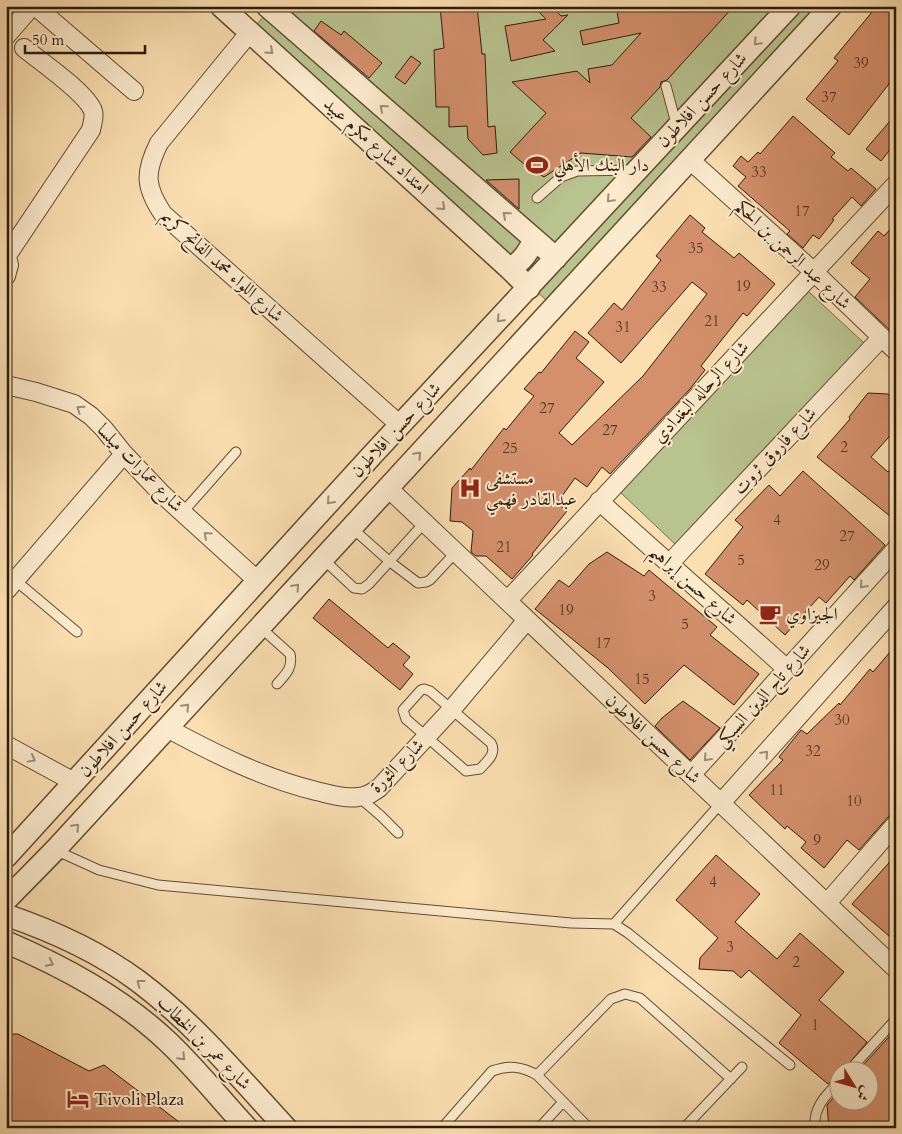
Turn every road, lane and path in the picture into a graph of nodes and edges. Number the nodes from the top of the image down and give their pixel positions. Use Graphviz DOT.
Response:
graph roads {
  1 [pos="33,6"];
  2 [pos="221,6"];
  3 [pos="267,6"];
  4 [pos="790,6"];
  5 [pos="831,6"];
  6 [pos="286,14"];
  7 [pos="250,32"];
  8 [pos="6,36"];
  9 [pos="24,48"];
  10 [pos="666,86"];
  11 [pos="134,91"];
  12 [pos="677,127"];
  13 [pos="690,160"];
  14 [pos="638,170"];
  15 [pos="896,184"];
  16 [pos="537,198"];
  17 [pos="534,240"];
  18 [pos="7,254"];
  19 [pos="556,258"];
  20 [pos="510,268"];
  21 [pos="814,272"];
  22 [pos="6,276"];
  23 [pos="529,288"];
  24 [pos="881,338"];
  25 [pos="896,351"];
  26 [pos="6,385"];
  27 [pos="400,425"];
  28 [pos="236,452"];
  29 [pos="374,453"];
  30 [pos="124,454"];
  31 [pos="349,481"];
  32 [pos="387,489"];
  33 [pos="599,501"];
  34 [pos="182,512"];
  35 [pos="424,522"];
  36 [pos="352,528"];
  37 [pos="896,549"];
  38 [pos="456,552"];
  39 [pos="323,558"];
  40 [pos="389,561"];
  41 [pos="669,564"];
  42 [pos="11,586"];
  43 [pos="252,587"];
  44 [pos="507,601"];
  45 [pos="896,607"];
  46 [pos="527,620"];
  47 [pos="265,622"];
  48 [pos="77,632"];
  49 [pos="787,669"];
  50 [pos="277,684"];
  51 [pos="452,709"];
  52 [pos="167,728"];
  53 [pos="426,737"];
  54 [pos="6,745"];
  55 [pos="692,775"];
  56 [pos="74,782"];
  57 [pos="360,797"];
  58 [pos="721,803"];
  59 [pos="896,824"];
  60 [pos="398,833"];
  61 [pos="55,850"];
  62 [pos="8,854"];
  63 [pos="6,900"];
  64 [pos="827,903"];
  65 [pos="6,915"];
  66 [pos="614,924"];
  67 [pos="6,942"];
  68 [pos="896,969"];
  69 [pos="896,1018"];
  70 [pos="857,1062"];
  71 [pos="790,1065"];
  72 [pos="742,1067"];
  73 [pos="537,1075"];
  74 [pos="731,1079"];
  75 [pos="830,1092"];
  76 [pos="563,1102"];
  77 [pos="247,1128"];
  78 [pos="286,1128"];
  79 [pos="442,1128"];
  80 [pos="539,1128"];
  81 [pos="589,1128"];
  82 [pos="684,1128"];
  83 [pos="815,1128"];
  1 -- 8 [label="street"];
  1 -- 11 [label="street"];
  2 -- 7 [label="street, امتداد شارع مكرم عبيد"];
  3 -- 6 [label="street, امتداد شارع مكرم عبيد"];
  4 -- 12 [label="street, شارع حسن افلاطون, one-way"];
  5 -- 13 [label="street, شارع حسن افلاطون"];
  17 -- 6 [label="street, امتداد شارع مكرم عبيد, one-way"];
  7 -- 20 [label="street, امتداد شارع مكرم عبيد, one-way"];
  7 -- 27 [label="street, شارع اللواء محمد الفاتح كريم"];
  9 -- 18 [label="street"];
  10 -- 12 [label="lane"];
  12 -- 14 [label="street, شارع حسن افلاطون"];
  13 -- 21 [label="street, شارع عبد الرحمن بن الحكم"];
  32 -- 13 [label="street, شارع حسن افلاطون, one-way"];
  14 -- 16 [label="lane"];
  14 -- 19 [label="street, شارع حسن افلاطون, one-way"];
  15 -- 21 [label="street, شارع الرحاله البغدادي"];
  17 -- 19 [label="street, امتداد شارع مكرم عبيد"];
  17 -- 20 [label="street"];
  18 -- 22 [label="street"];
  19 -- 23 [label="street, شارع حسن افلاطون"];
  20 -- 23 [label="street, امتداد شارع مكرم عبيد"];
  21 -- 24 [label="street, شارع عبد الرحمن بن الحكم"];
  21 -- 33 [label="street, شارع الرحاله البغدادي"];
  23 -- 27 [label="street, شارع حسن افلاطون, one-way"];
  24 -- 25 [label="street, شارع عبد الرحمن بن الحكم"];
  24 -- 41 [label="street, شارع فاروق ثروت"];
  30 -- 26 [label="street, شارع عمارات ميلسا, one-way"];
  27 -- 29 [label="street, شارع حسن افلاطون"];
  28 -- 34 [label="lane"];
  29 -- 31 [label="street, شارع حسن افلاطون"];
  29 -- 32 [label="street"];
  30 -- 34 [label="street, شارع عمارات ميلسا"];
  30 -- 42 [label="street"];
  31 -- 32 [label="street"];
  31 -- 43 [label="street, شارع حسن افلاطون, one-way"];
  32 -- 35 [label="street, شارع حسن افلاطون"];
  32 -- 36 [label="street, شارع حسن افلاطون"];
  33 -- 41 [label="street, شارع حسن إبراهيم"];
  33 -- 44 [label="street, شارع الرحاله البغدادي"];
  43 -- 34 [label="street, شارع عمارات ميلسا, one-way"];
  35 -- 38 [label="street, شارع حسن افلاطون"];
  35 -- 40 [label="lane"];
  36 -- 39 [label="street, شارع حسن افلاطون"];
  36 -- 40 [label="lane"];
  37 -- 49 [label="street, شارع تاج الدين السبكي, one-way"];
  38 -- 40 [label="lane"];
  38 -- 44 [label="street, شارع حسن افلاطون"];
  39 -- 40 [label="lane"];
  47 -- 39 [label="street, شارع حسن افلاطون, one-way"];
  41 -- 49 [label="street, شارع حسن إبراهيم"];
  42 -- 48 [label="lane"];
  43 -- 47 [label="street"];
  43 -- 56 [label="street, شارع حسن افلاطون"];
  44 -- 46 [label="street, شارع حسن افلاطون"];
  58 -- 45 [label="street, one-way"];
  46 -- 51 [label="street, شارع الثورة"];
  46 -- 55 [label="street, شارع حسن افلاطون"];
  47 -- 50 [label="lane"];
  52 -- 47 [label="street, شارع حسن افلاطون, one-way"];
  49 -- 55 [label="street, شارع تاج الدين السبكي, one-way"];
  51 -- 53 [label="street, شارع الثورة"];
  51 -- 53 [label="lane"];
  51 -- 53 [label="lane"];
  52 -- 57 [label="street, شارع الثورة"];
  61 -- 52 [label="street, شارع حسن افلاطون, one-way"];
  53 -- 57 [label="street, شارع الثورة"];
  54 -- 56 [label="street, one-way"];
  55 -- 58 [label="street, شارع حسن افلاطون"];
  56 -- 62 [label="street, شارع حسن افلاطون"];
  57 -- 60 [label="lane"];
  58 -- 64 [label="street, شارع حسن افلاطون"];
  58 -- 66 [label="lane"];
  59 -- 64 [label="street"];
  61 -- 63 [label="street, شارع حسن افلاطون"];
  61 -- 66 [label="lane"];
  64 -- 68 [label="street, شارع حسن افلاطون"];
  78 -- 65 [label="street, شارع عمر بن الخطاب, one-way"];
  66 -- 71 [label="lane"];
  67 -- 77 [label="street, شارع عمر بن الخطاب, one-way"];
  69 -- 70 [label="lane"];
  72 -- 74 [label="lane"];
  73 -- 74 [label="lane"];
  73 -- 76 [label="lane"];
  73 -- 79 [label="lane"];
  74 -- 82 [label="lane"];
  75 -- 83 [label="lane"];
  76 -- 80 [label="lane"];
  76 -- 81 [label="lane"];
}
